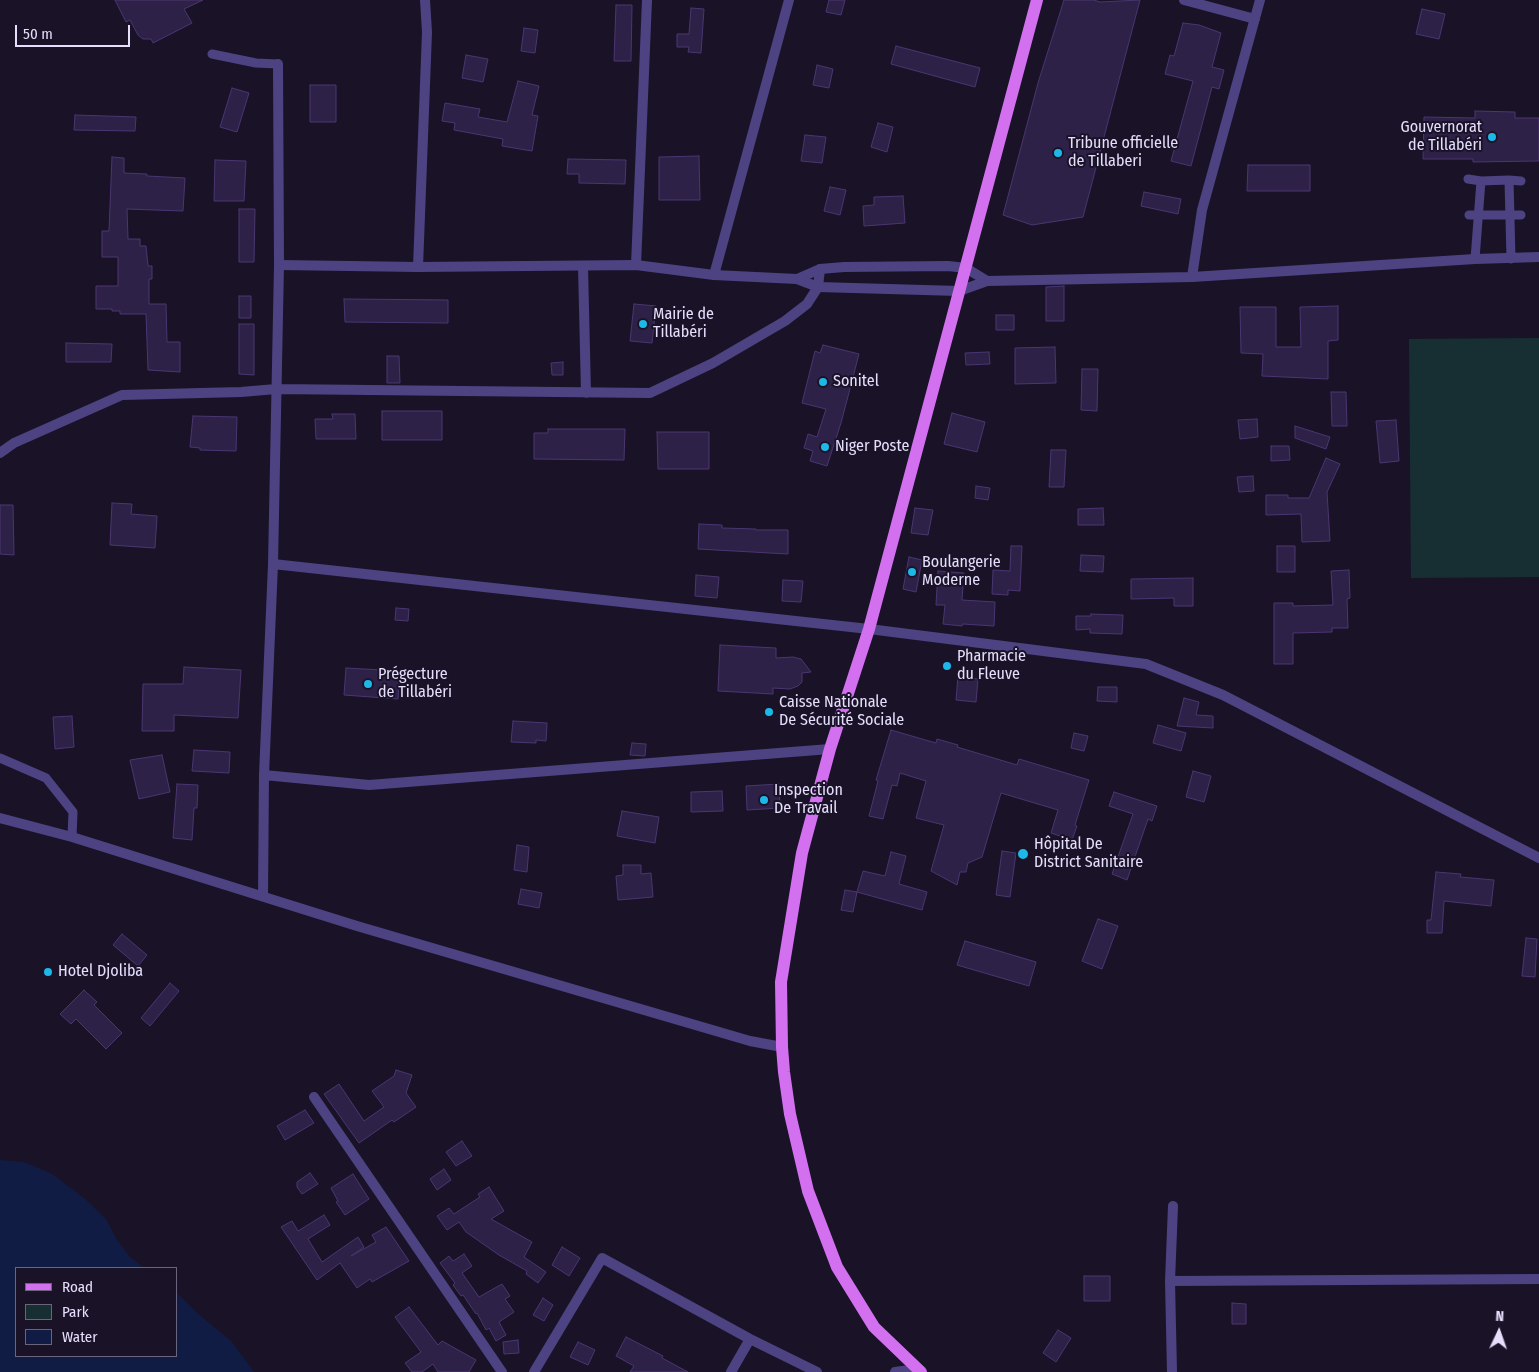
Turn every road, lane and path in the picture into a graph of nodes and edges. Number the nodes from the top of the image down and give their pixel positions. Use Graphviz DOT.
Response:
graph roads {
  1 [pos="425,0"];
  2 [pos="647,0"];
  3 [pos="788,0"];
  4 [pos="1037,0"];
  5 [pos="1184,0"];
  6 [pos="1260,0"];
  7 [pos="1255,19"];
  8 [pos="212,54"];
  9 [pos="278,64"];
  10 [pos="1468,179"];
  11 [pos="1509,180"];
  12 [pos="1481,181"];
  13 [pos="1521,181"];
  14 [pos="1469,215"];
  15 [pos="1478,215"];
  16 [pos="1510,215"];
  17 [pos="1521,215"];
  18 [pos="1539,257"];
  19 [pos="1476,259"];
  20 [pos="1511,259"];
  21 [pos="278,265"];
  22 [pos="636,265"];
  23 [pos="583,266"];
  24 [pos="418,267"];
  25 [pos="966,268"];
  26 [pos="820,269"];
  27 [pos="714,275"];
  28 [pos="1192,277"];
  29 [pos="797,279"];
  30 [pos="987,282"];
  31 [pos="818,287"];
  32 [pos="960,291"];
  33 [pos="276,389"];
  34 [pos="586,393"];
  35 [pos="0,453"];
  36 [pos="272,564"];
  37 [pos="869,628"];
  38 [pos="830,749"];
  39 [pos="0,758"];
  40 [pos="264,775"];
  41 [pos="0,818"];
  42 [pos="72,837"];
  43 [pos="1539,858"];
  44 [pos="263,896"];
  45 [pos="782,1047"];
  46 [pos="314,1097"];
  47 [pos="1172,1206"];
  48 [pos="1539,1278"];
  49 [pos="1170,1281"];
  50 [pos="750,1339"];
  51 [pos="919,1370"];
  52 [pos="502,1372"];
  53 [pos="534,1372"];
  54 [pos="730,1372"];
  55 [pos="817,1372"];
  56 [pos="895,1372"];
  57 [pos="1172,1372"];
  1 -- 24 [label="street"];
  2 -- 22 [label="street"];
  3 -- 27 [label="street"];
  4 -- 25 [label="main road"];
  5 -- 7 [label="street"];
  6 -- 7 [label="street"];
  7 -- 28 [label="street"];
  8 -- 9 [label="lane"];
  9 -- 21 [label="street"];
  10 -- 12 [label="lane"];
  11 -- 12 [label="lane"];
  11 -- 13 [label="lane"];
  11 -- 16 [label="lane"];
  12 -- 15 [label="lane"];
  14 -- 15 [label="lane"];
  15 -- 16 [label="lane"];
  15 -- 19 [label="lane"];
  16 -- 17 [label="lane"];
  16 -- 20 [label="lane"];
  18 -- 20 [label="street"];
  19 -- 20 [label="street"];
  19 -- 28 [label="street"];
  21 -- 24 [label="street"];
  21 -- 33 [label="street"];
  22 -- 23 [label="street"];
  22 -- 27 [label="street"];
  23 -- 24 [label="street"];
  23 -- 34 [label="street"];
  25 -- 26 [label="street"];
  25 -- 30 [label="street"];
  25 -- 32 [label="main road"];
  26 -- 29 [label="street"];
  26 -- 31 [label="street"];
  27 -- 29 [label="street"];
  28 -- 30 [label="street"];
  29 -- 31 [label="street"];
  30 -- 32 [label="street"];
  31 -- 32 [label="street"];
  31 -- 34 [label="street"];
  32 -- 37 [label="main road"];
  33 -- 34 [label="street"];
  33 -- 35 [label="street"];
  33 -- 36 [label="street"];
  36 -- 37 [label="street"];
  36 -- 40 [label="street"];
  37 -- 38 [label="main road"];
  37 -- 43 [label="street"];
  38 -- 40 [label="street"];
  38 -- 45 [label="main road"];
  39 -- 42 [label="lane"];
  40 -- 44 [label="street"];
  41 -- 42 [label="street"];
  42 -- 44 [label="street"];
  44 -- 45 [label="street"];
  45 -- 51 [label="main road"];
  46 -- 52 [label="street"];
  47 -- 49 [label="street"];
  48 -- 49 [label="street"];
  49 -- 57 [label="street"];
  50 -- 53 [label="street"];
  50 -- 54 [label="street"];
  50 -- 55 [label="street"];
  51 -- 56 [label="street"];
}
